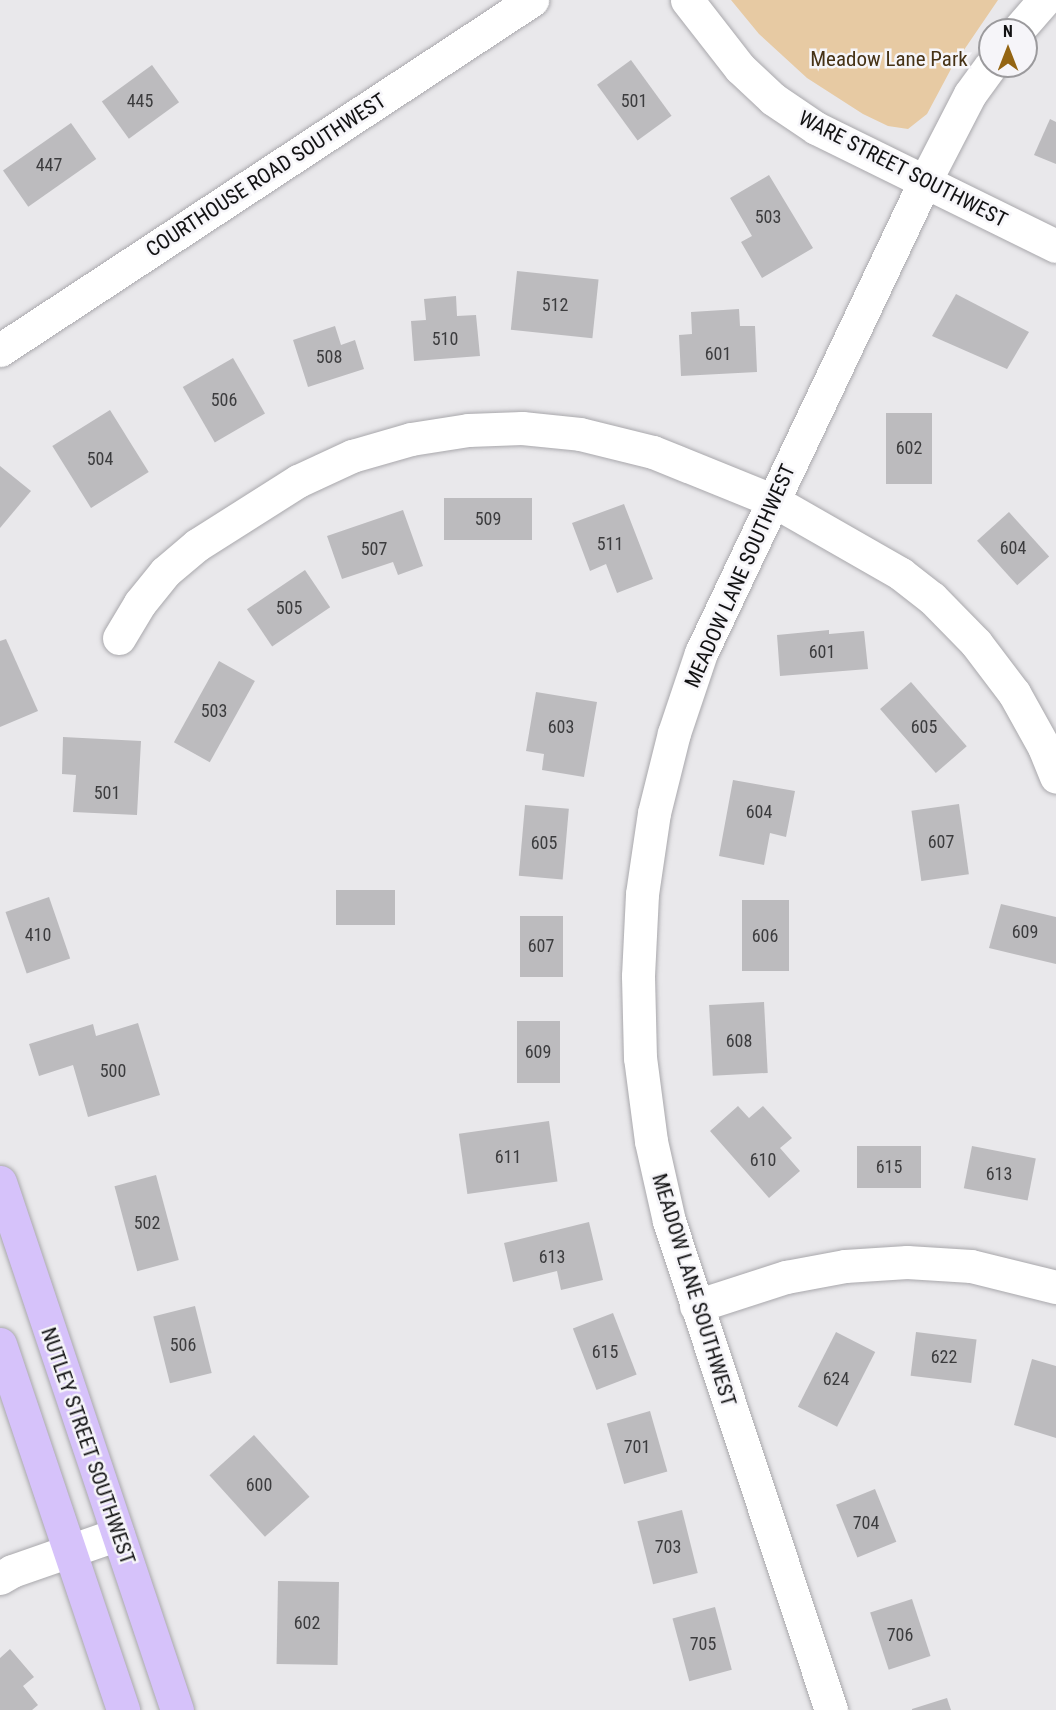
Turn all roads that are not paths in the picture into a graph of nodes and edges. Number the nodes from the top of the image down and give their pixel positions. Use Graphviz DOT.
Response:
graph roads {
  1 [pos="532,0"];
  2 [pos="687,0"];
  3 [pos="1044,0"];
  4 [pos="1028,18"];
  5 [pos="981,78"];
  6 [pos="924,183"];
  7 [pos="1056,246"];
  8 [pos="0,350"];
  9 [pos="772,501"];
  10 [pos="119,638"];
  11 [pos="1056,777"];
  12 [pos="0,1182"];
  13 [pos="1056,1287"];
  14 [pos="696,1306"];
  15 [pos="0,1344"];
  16 [pos="118,1534"];
  17 [pos="69,1551"];
  18 [pos="0,1578"];
  19 [pos="123,1710"];
  20 [pos="177,1710"];
  21 [pos="831,1710"];
  1 -- 8 [label="street, COURTHOUSE ROAD SOUTHWEST"];
  2 -- 6 [label="street, WARE STREET SOUTHWEST"];
  3 -- 4 [label="street"];
  5 -- 6 [label="street, MEADOW LANE SOUTHWEST"];
  6 -- 7 [label="street, WARE STREET SOUTHWEST"];
  6 -- 9 [label="street, MEADOW LANE SOUTHWEST"];
  9 -- 10 [label="street"];
  9 -- 11 [label="street"];
  9 -- 14 [label="street, MEADOW LANE SOUTHWEST"];
  12 -- 16 [label="main road, NUTLEY STREET SOUTHWEST"];
  13 -- 14 [label="street"];
  14 -- 21 [label="street, MEADOW LANE SOUTHWEST"];
  15 -- 17 [label="main road"];
  16 -- 17 [label="street"];
  16 -- 20 [label="main road, NUTLEY STREET SOUTHWEST"];
  17 -- 18 [label="street"];
  17 -- 19 [label="main road"];
}
